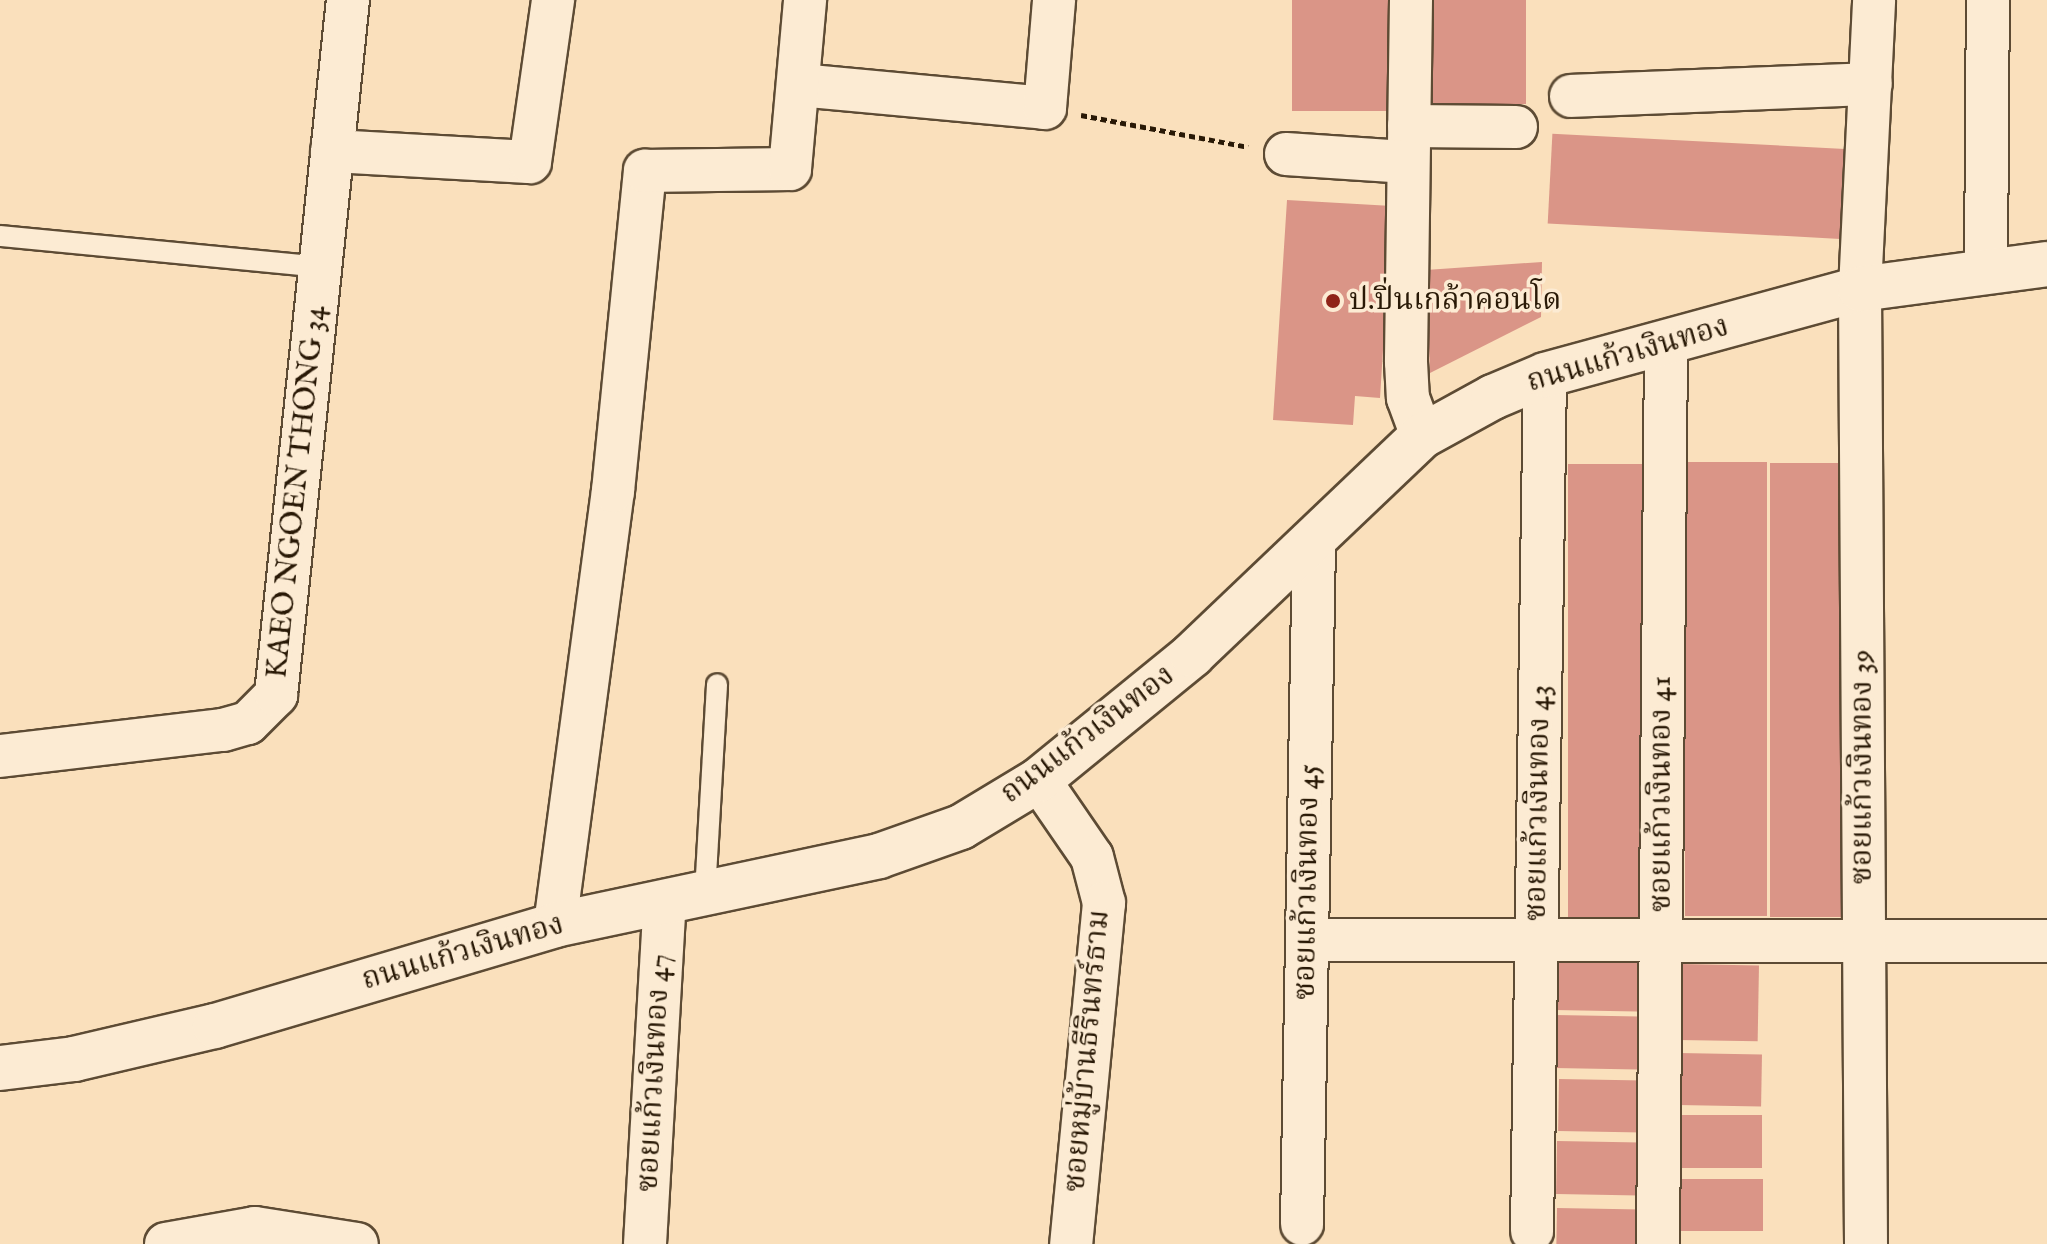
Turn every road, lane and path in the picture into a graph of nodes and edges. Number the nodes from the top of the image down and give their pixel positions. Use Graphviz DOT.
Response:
graph roads {
  1 [pos="348,0"];
  2 [pos="553,0"];
  3 [pos="805,0"];
  4 [pos="1054,0"];
  5 [pos="1411,0"];
  6 [pos="1874,0"];
  7 [pos="1988,0"];
  8 [pos="1871,84"];
  9 [pos="800,91"];
  10 [pos="1571,96"];
  11 [pos="1045,108"];
  12 [pos="1516,127"];
  13 [pos="1409,144"];
  14 [pos="332,151"];
  15 [pos="1286,154"];
  16 [pos="0,236"];
  17 [pos="2047,264"];
  18 [pos="320,267"];
  19 [pos="1986,268"];
  20 [pos="1860,289"];
  21 [pos="1666,343"];
  22 [pos="1545,375"];
  23 [pos="1422,436"];
  24 [pos="1314,540"];
  25 [pos="717,684"];
  26 [pos="0,756"];
  27 [pos="1039,780"];
  28 [pos="685,898"];
  29 [pos="555,925"];
  30 [pos="1307,940"];
  31 [pos="1536,940"];
  32 [pos="1661,940"];
  33 [pos="1864,940"];
  34 [pos="2047,941"];
  35 [pos="0,1068"];
  36 [pos="1302,1224"];
  37 [pos="1532,1231"];
  38 [pos="166,1244"];
  39 [pos="357,1244"];
  40 [pos="645,1244"];
  41 [pos="1071,1244"];
  42 [pos="1658,1244"];
  43 [pos="1866,1244"];
  1 -- 14 [label="street, KAEO NGOEN THONG 34"];
  2 -- 14 [label="street"];
  3 -- 9 [label="street"];
  4 -- 11 [label="street"];
  5 -- 13 [label="street"];
  6 -- 8 [label="street, ซอยแก้วเงินทอง 39"];
  7 -- 19 [label="street"];
  8 -- 10 [label="street"];
  8 -- 20 [label="street, ซอยแก้วเงินทอง 39"];
  9 -- 11 [label="street"];
  9 -- 29 [label="street"];
  11 -- 15 [label="path"];
  12 -- 13 [label="street"];
  13 -- 15 [label="street"];
  13 -- 23 [label="street"];
  14 -- 18 [label="street, KAEO NGOEN THONG 34"];
  16 -- 18 [label="lane"];
  17 -- 19 [label="street, ถนนแก้วเงินทอง"];
  18 -- 26 [label="street, KAEO NGOEN THONG 34"];
  19 -- 20 [label="street, ถนนแก้วเงินทอง"];
  20 -- 21 [label="street, ถนนแก้วเงินทอง"];
  20 -- 33 [label="street, ซอยแก้วเงินทอง 39"];
  21 -- 22 [label="street, ถนนแก้วเงินทอง"];
  21 -- 32 [label="street, ซอยแก้วเงินทอง 41"];
  22 -- 23 [label="street, ถนนแก้วเงินทอง"];
  22 -- 31 [label="street, ซอยแก้วเงินทอง 43"];
  23 -- 24 [label="street, ถนนแก้วเงินทอง"];
  24 -- 27 [label="street, ถนนแก้วเงินทอง"];
  24 -- 30 [label="street, ซอยแก้วเงินทอง 45"];
  25 -- 28 [label="lane"];
  27 -- 28 [label="street, ถนนแก้วเงินทอง"];
  27 -- 41 [label="street, ซอยหมู่บ้านธีรินทร์ธาม"];
  28 -- 29 [label="street, ถนนแก้วเงินทอง"];
  28 -- 40 [label="street, ซอยแก้วเงินทอง 47"];
  29 -- 35 [label="street, ถนนแก้วเงินทอง"];
  30 -- 31 [label="street"];
  30 -- 36 [label="street, ซอยแก้วเงินทอง 45"];
  31 -- 32 [label="street"];
  31 -- 37 [label="street, ซอยแก้วเงินทอง 43"];
  32 -- 33 [label="street"];
  32 -- 42 [label="street, ซอยแก้วเงินทอง 41"];
  33 -- 34 [label="street"];
  33 -- 43 [label="street, ซอยแก้วเงินทอง 39"];
  38 -- 39 [label="street"];
}
